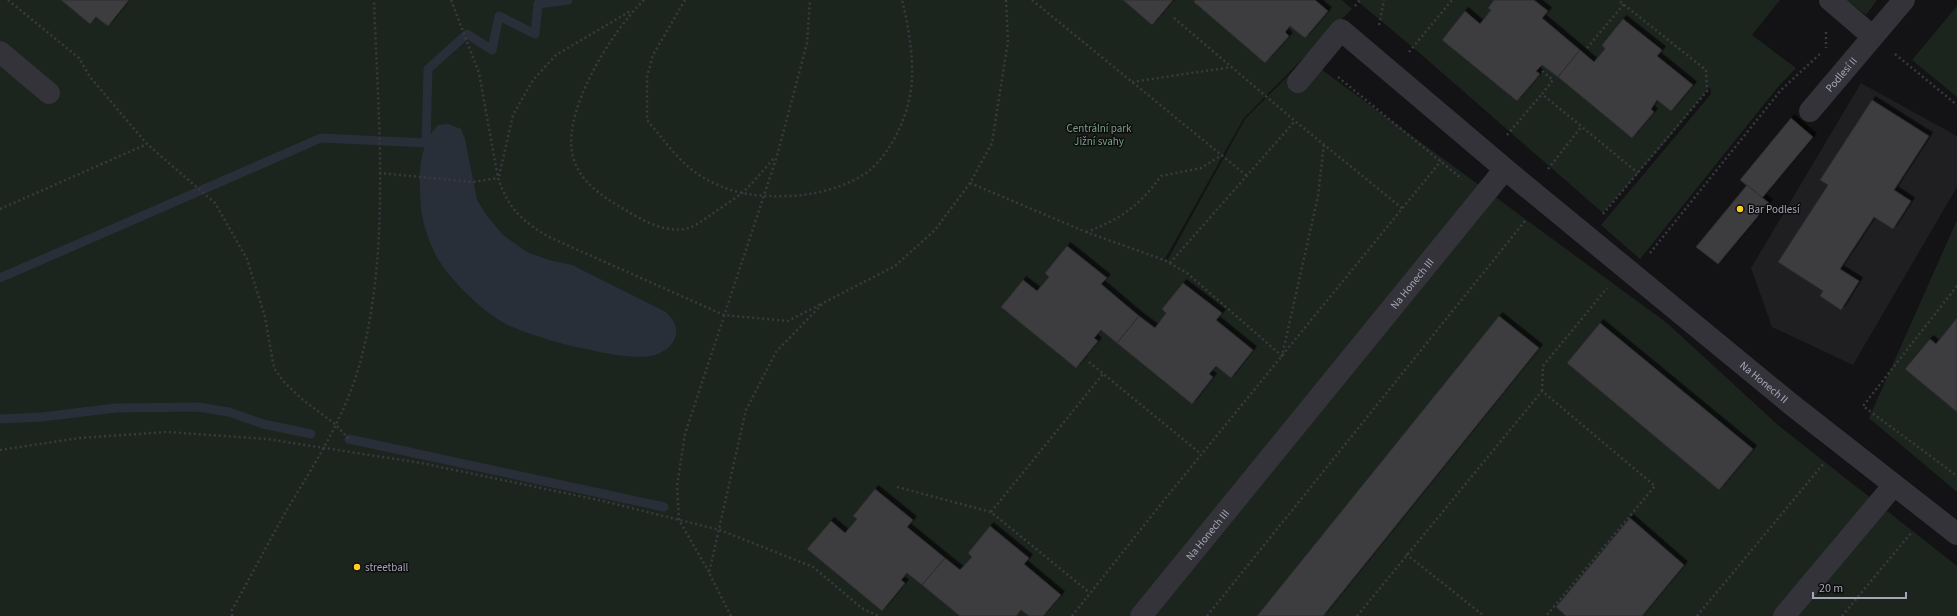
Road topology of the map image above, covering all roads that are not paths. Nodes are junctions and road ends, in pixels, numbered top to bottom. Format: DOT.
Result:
graph roads {
  1 [pos="1830,0"];
  2 [pos="1904,0"];
  3 [pos="1872,36"];
  4 [pos="0,52"];
  5 [pos="1298,82"];
  6 [pos="49,93"];
  7 [pos="1810,111"];
  8 [pos="1505,169"];
  9 [pos="1893,486"];
  10 [pos="1957,534"];
  11 [pos="1141,616"];
  12 [pos="1784,616"];
  1 -- 3 [label="street"];
  2 -- 3 [label="street, Podlesí II"];
  3 -- 7 [label="street, Podlesí II"];
  4 -- 6 [label="street"];
  5 -- 8 [label="street"];
  8 -- 9 [label="street, Na Honech II"];
  8 -- 11 [label="street, Na Honech III"];
  9 -- 10 [label="street, Na Honech II"];
  9 -- 12 [label="street"];
}
